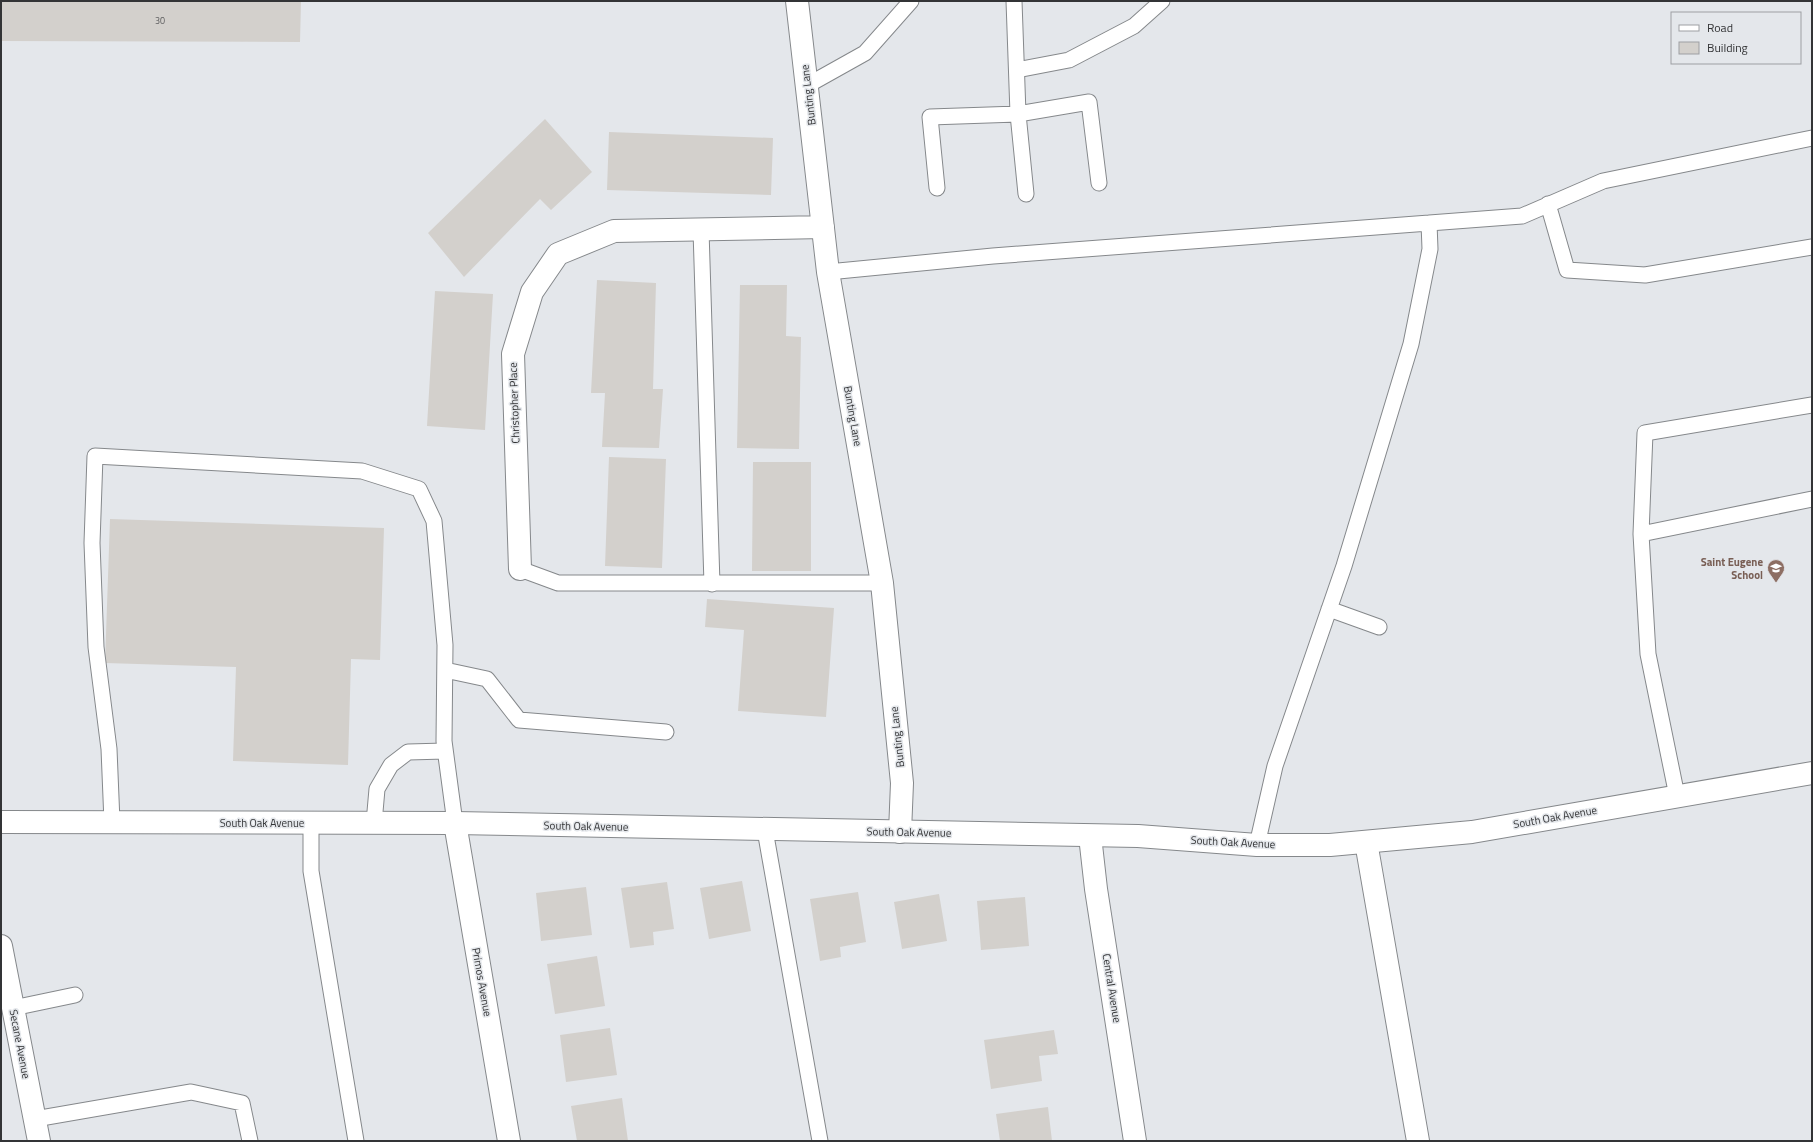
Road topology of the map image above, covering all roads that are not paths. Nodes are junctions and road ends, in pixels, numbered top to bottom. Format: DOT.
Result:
graph roads {
  1 [pos="797,1"];
  2 [pos="911,1"];
  3 [pos="1014,1"];
  4 [pos="1162,1"];
  5 [pos="1016,70"];
  6 [pos="806,86"];
  7 [pos="1018,114"];
  8 [pos="1812,138"];
  9 [pos="1099,183"];
  10 [pos="937,188"];
  11 [pos="1026,194"];
  12 [pos="1548,204"];
  13 [pos="1429,223"];
  14 [pos="823,228"];
  15 [pos="701,230"];
  16 [pos="1812,247"];
  17 [pos="828,272"];
  18 [pos="1812,405"];
  19 [pos="1812,499"];
  20 [pos="1641,534"];
  21 [pos="520,569"];
  22 [pos="882,583"];
  23 [pos="712,584"];
  24 [pos="1329,610"];
  25 [pos="1379,627"];
  26 [pos="445,670"];
  27 [pos="666,732"];
  28 [pos="445,751"];
  29 [pos="1812,773"];
  30 [pos="1677,796"];
  31 [pos="1,822"];
  32 [pos="112,822"];
  33 [pos="311,823"];
  34 [pos="374,823"];
  35 [pos="455,823"];
  36 [pos="765,830"];
  37 [pos="900,832"];
  38 [pos="1090,836"];
  39 [pos="1366,842"];
  40 [pos="1257,845"];
  41 [pos="1,946"];
  42 [pos="75,995"];
  43 [pos="13,1008"];
  44 [pos="35,1119"];
  45 [pos="39,1141"];
  46 [pos="250,1141"];
  47 [pos="356,1141"];
  48 [pos="509,1141"];
  49 [pos="820,1141"];
  50 [pos="1135,1141"];
  51 [pos="1418,1141"];
  1 -- 6 [label="street, Bunting Lane"];
  2 -- 6 [label="lane"];
  3 -- 5 [label="lane"];
  4 -- 5 [label="lane"];
  5 -- 7 [label="lane"];
  6 -- 14 [label="street, Bunting Lane"];
  7 -- 9 [label="lane"];
  7 -- 10 [label="lane"];
  7 -- 11 [label="lane"];
  8 -- 12 [label="lane"];
  12 -- 13 [label="lane"];
  12 -- 16 [label="lane"];
  13 -- 17 [label="lane"];
  13 -- 24 [label="lane"];
  14 -- 15 [label="street, Christopher Place"];
  14 -- 17 [label="street, Bunting Lane"];
  15 -- 21 [label="street, Christopher Place"];
  15 -- 23 [label="lane"];
  17 -- 22 [label="street, Bunting Lane"];
  18 -- 20 [label="lane"];
  19 -- 20 [label="lane"];
  20 -- 30 [label="lane"];
  21 -- 23 [label="lane"];
  22 -- 23 [label="lane"];
  22 -- 37 [label="street, Bunting Lane"];
  24 -- 25 [label="lane"];
  24 -- 40 [label="lane"];
  26 -- 27 [label="lane"];
  26 -- 28 [label="lane"];
  26 -- 32 [label="lane"];
  28 -- 34 [label="lane"];
  28 -- 35 [label="lane"];
  29 -- 30 [label="street, South Oak Avenue"];
  30 -- 39 [label="street, South Oak Avenue"];
  31 -- 32 [label="street, South Oak Avenue"];
  32 -- 33 [label="street, South Oak Avenue"];
  33 -- 34 [label="street, South Oak Avenue"];
  33 -- 47 [label="lane"];
  34 -- 35 [label="street, South Oak Avenue"];
  35 -- 36 [label="street, South Oak Avenue"];
  35 -- 48 [label="street, Primos Avenue"];
  36 -- 37 [label="street, South Oak Avenue"];
  36 -- 49 [label="lane"];
  37 -- 38 [label="street, South Oak Avenue"];
  38 -- 40 [label="street, South Oak Avenue"];
  38 -- 50 [label="street, Central Avenue"];
  39 -- 40 [label="street, South Oak Avenue"];
  39 -- 51 [label="street"];
  41 -- 43 [label="street, Secane Avenue"];
  42 -- 43 [label="lane"];
  43 -- 44 [label="street, Secane Avenue"];
  44 -- 45 [label="street, Secane Avenue"];
  44 -- 46 [label="lane"];
}
